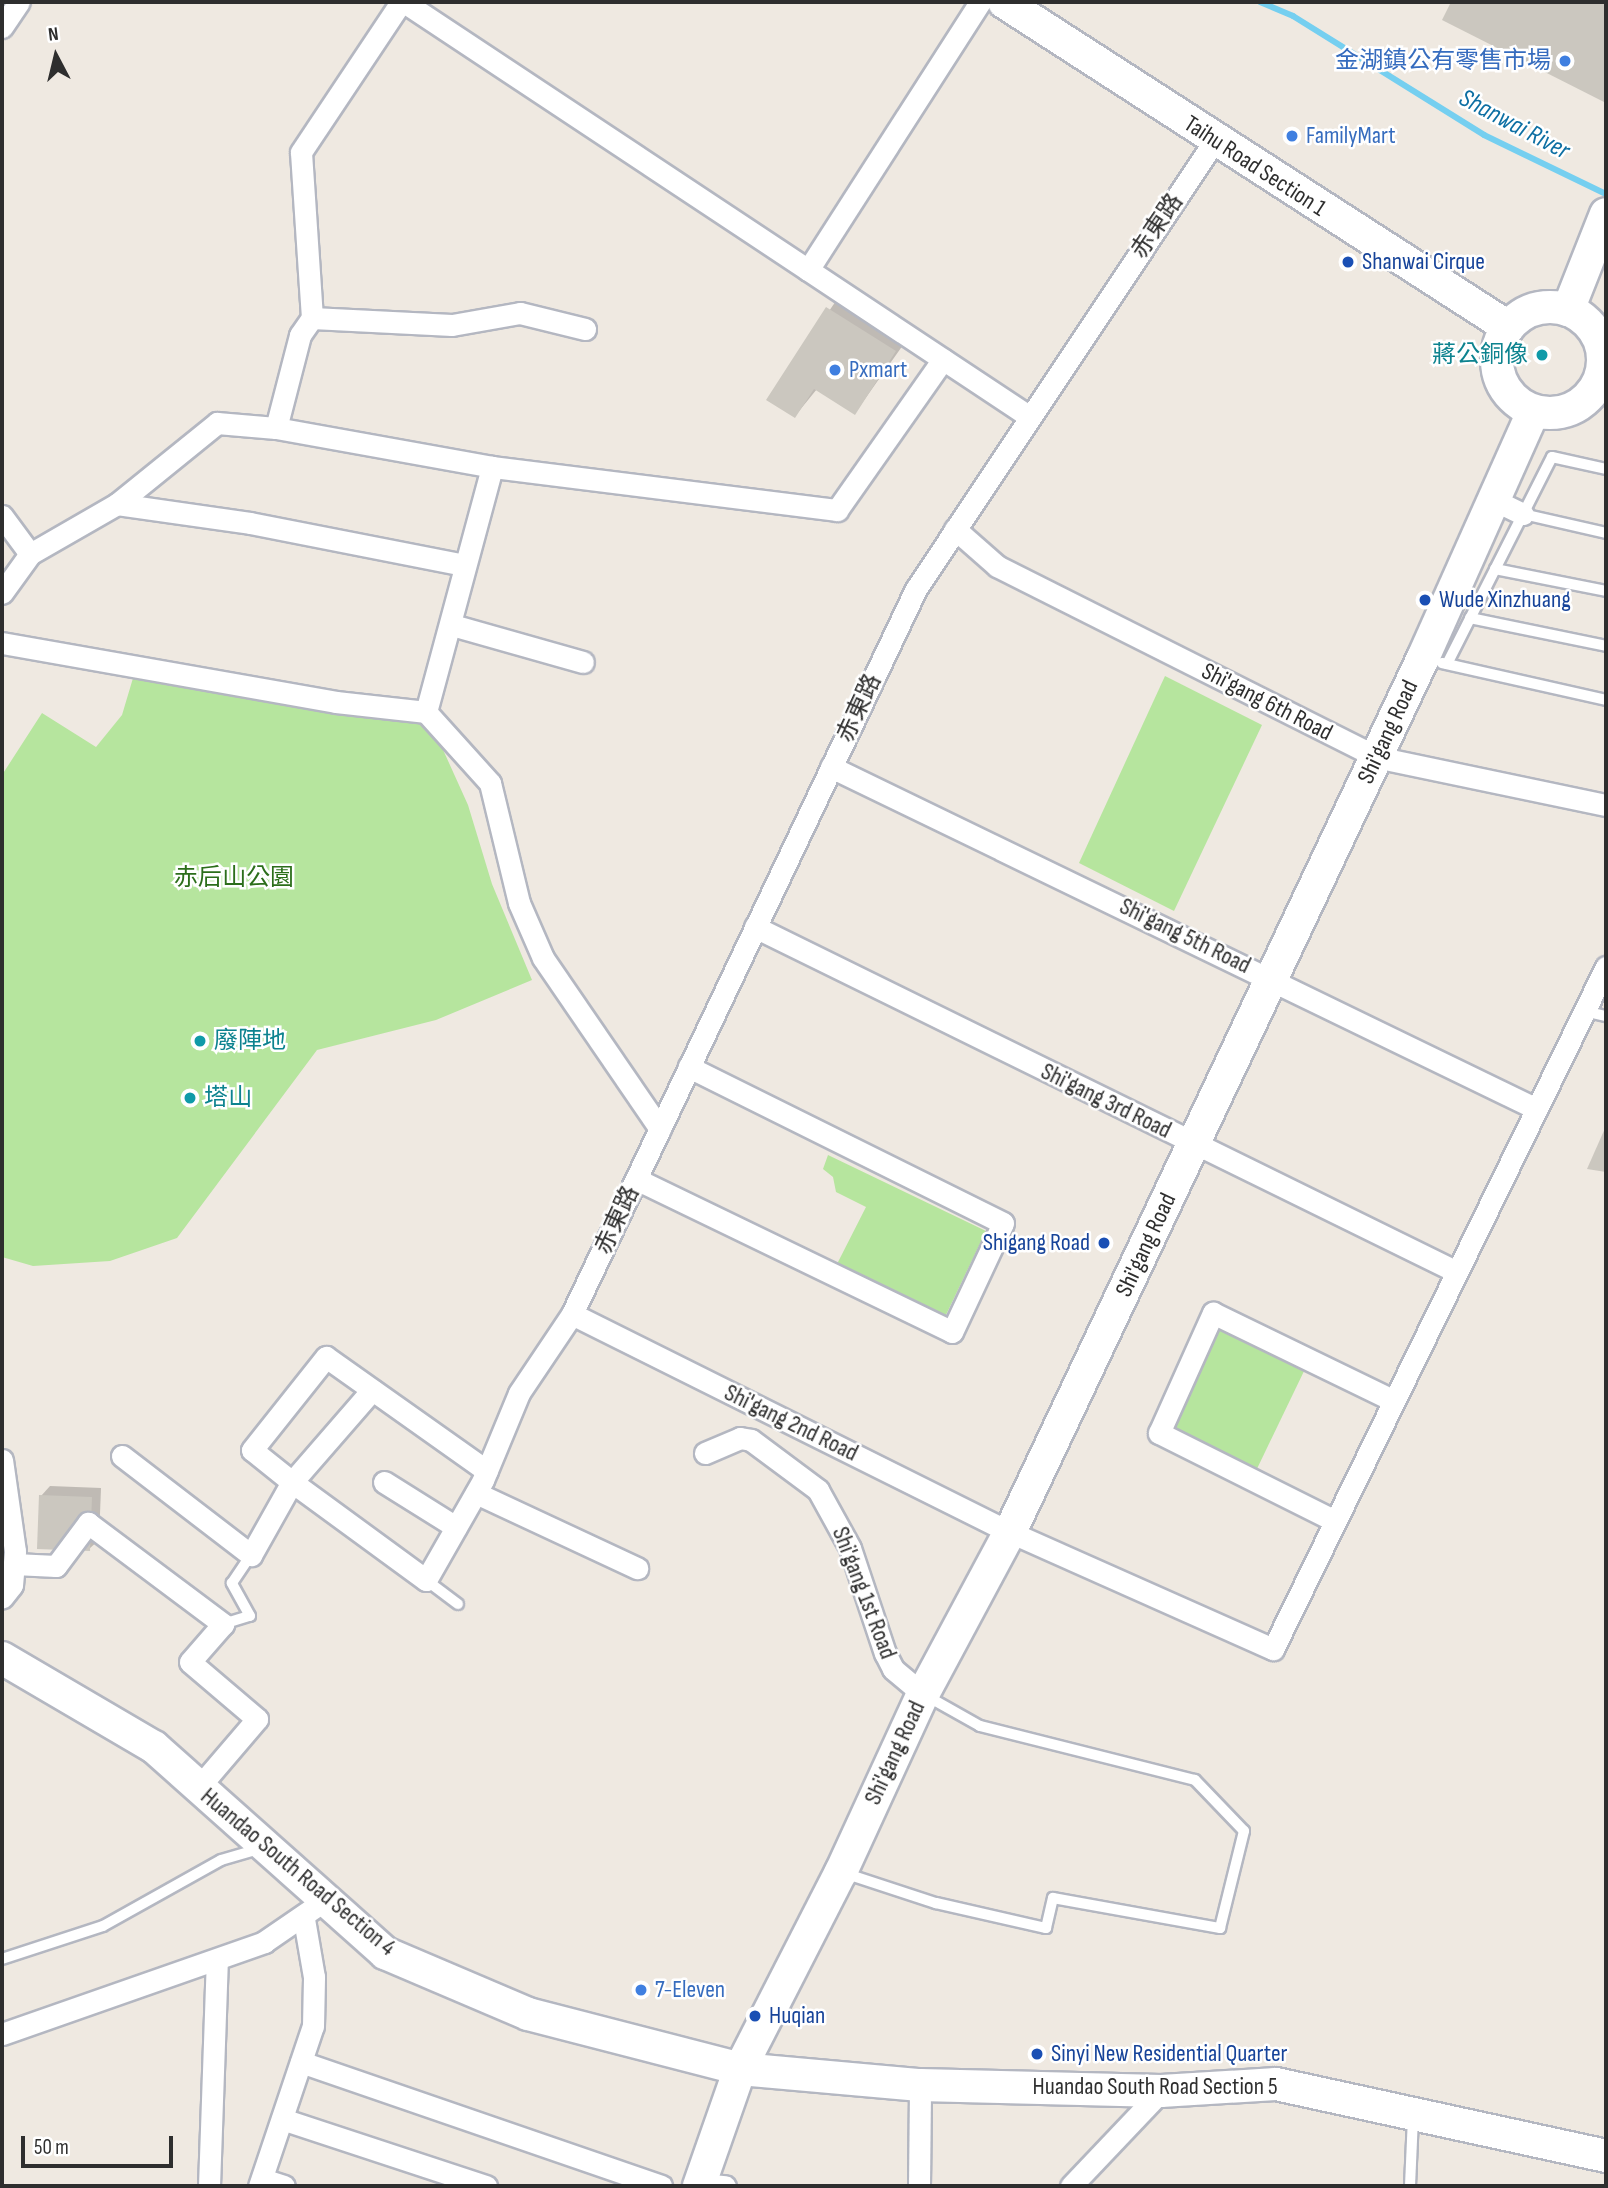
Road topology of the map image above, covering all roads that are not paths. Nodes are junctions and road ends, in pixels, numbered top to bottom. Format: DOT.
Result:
graph roads {
  1 [pos="19,2"];
  2 [pos="402,2"];
  3 [pos="980,2"];
  4 [pos="1004,2"];
  5 [pos="2,27"];
  6 [pos="1215,140"];
  7 [pos="1602,225"];
  8 [pos="808,270"];
  9 [pos="1568,310"];
  10 [pos="312,318"];
  11 [pos="1508,327"];
  12 [pos="585,329"];
  13 [pos="943,359"];
  14 [pos="1604,374"];
  15 [pos="1533,411"];
  16 [pos="1030,417"];
  17 [pos="276,428"];
  18 [pos="492,467"];
  19 [pos="1606,469"];
  20 [pos="1494,500"];
  21 [pos="117,504"];
  22 [pos="1523,514"];
  23 [pos="2,516"];
  24 [pos="955,530"];
  25 [pos="1606,533"];
  26 [pos="30,554"];
  27 [pos="465,565"];
  28 [pos="1495,569"];
  29 [pos="1606,591"];
  30 [pos="2,593"];
  31 [pos="1471,618"];
  32 [pos="452,625"];
  33 [pos="2,643"];
  34 [pos="1606,646"];
  35 [pos="1435,661"];
  36 [pos="583,662"];
  37 [pos="1606,700"];
  38 [pos="426,712"];
  39 [pos="1376,757"];
  40 [pos="831,767"];
  41 [pos="1606,805"];
  42 [pos="755,927"];
  43 [pos="1606,967"];
  44 [pos="1272,978"];
  45 [pos="1584,1012"];
  46 [pos="1606,1016"];
  47 [pos="689,1067"];
  48 [pos="1537,1109"];
  49 [pos="660,1129"];
  50 [pos="1193,1144"];
  51 [pos="636,1179"];
  52 [pos="1457,1272"];
  53 [pos="572,1314"];
  54 [pos="372,1390"];
  55 [pos="1394,1401"];
  56 [pos="705,1453"];
  57 [pos="122,1456"];
  58 [pos="2,1460"];
  59 [pos="487,1471"];
  60 [pos="292,1482"];
  61 [pos="384,1482"];
  62 [pos="476,1493"];
  63 [pos="1335,1521"];
  64 [pos="456,1527"];
  65 [pos="1010,1532"];
  66 [pos="251,1555"];
  67 [pos="14,1564"];
  68 [pos="636,1568"];
  69 [pos="426,1580"];
  70 [pos="2,1598"];
  71 [pos="458,1604"];
  72 [pos="223,1624"];
  73 [pos="2,1658"];
  74 [pos="923,1693"];
  75 [pos="199,1787"];
  76 [pos="266,1846"];
  77 [pos="841,1872"];
  78 [pos="315,1909"];
  79 [pos="2,1959"];
  80 [pos="217,1961"];
  81 [pos="2,2034"];
  82 [pos="301,2062"];
  83 [pos="740,2069"];
  84 [pos="920,2085"];
  85 [pos="1161,2091"];
  86 [pos="1413,2113"];
  87 [pos="282,2119"];
  88 [pos="1606,2156"];
  89 [pos="260,2183"];
  90 [pos="209,2186"];
  91 [pos="284,2186"];
  92 [pos="486,2186"];
  93 [pos="661,2186"];
  94 [pos="708,2186"];
  95 [pos="919,2186"];
  96 [pos="1071,2186"];
  97 [pos="1410,2186"];
  1 -- 5 [label="street"];
  2 -- 8 [label="street"];
  2 -- 10 [label="street"];
  3 -- 8 [label="street"];
  4 -- 6 [label="street, Taihu Road Section 1"];
  6 -- 11 [label="street, Taihu Road Section 1"];
  6 -- 16 [label="street, 赤東路"];
  7 -- 9 [label="street"];
  8 -- 13 [label="street"];
  9 -- 11 [label="street"];
  9 -- 14 [label="street"];
  10 -- 12 [label="street"];
  10 -- 17 [label="street"];
  11 -- 15 [label="street"];
  13 -- 16 [label="street"];
  13 -- 18 [label="street"];
  14 -- 15 [label="street"];
  15 -- 20 [label="street, Shi'gang Road"];
  16 -- 24 [label="street, 赤東路"];
  17 -- 18 [label="street"];
  17 -- 21 [label="street"];
  18 -- 27 [label="street"];
  19 -- 22 [label="lane"];
  20 -- 22 [label="street"];
  20 -- 35 [label="street, Shi'gang Road"];
  21 -- 26 [label="street"];
  21 -- 27 [label="street"];
  22 -- 25 [label="lane"];
  22 -- 28 [label="lane"];
  23 -- 26 [label="street"];
  24 -- 39 [label="street, Shi'gang 6th Road"];
  24 -- 40 [label="street, 赤東路"];
  26 -- 30 [label="street"];
  27 -- 32 [label="street"];
  28 -- 29 [label="lane"];
  28 -- 31 [label="lane"];
  31 -- 34 [label="lane"];
  31 -- 35 [label="lane"];
  32 -- 36 [label="street"];
  32 -- 38 [label="street"];
  33 -- 38 [label="street"];
  35 -- 37 [label="lane"];
  35 -- 39 [label="street, Shi'gang Road"];
  38 -- 49 [label="street"];
  39 -- 41 [label="street, Shi'gang 6th Road"];
  39 -- 44 [label="street, Shi'gang Road"];
  40 -- 42 [label="street, 赤東路"];
  40 -- 44 [label="street, Shi'gang 5th Road"];
  42 -- 47 [label="street, 赤東路"];
  42 -- 50 [label="street, Shi'gang 3rd Road"];
  43 -- 45 [label="street"];
  44 -- 48 [label="street, Shi'gang 5th Road"];
  44 -- 50 [label="street, Shi'gang Road"];
  45 -- 46 [label="lane"];
  45 -- 48 [label="street"];
  47 -- 49 [label="street, 赤東路"];
  47 -- 51 [label="street"];
  48 -- 52 [label="street"];
  49 -- 51 [label="street, 赤東路"];
  50 -- 52 [label="street, Shi'gang 3rd Road"];
  50 -- 65 [label="street, Shi'gang Road"];
  51 -- 53 [label="street, 赤東路"];
  52 -- 55 [label="street"];
  53 -- 59 [label="street, 赤東路"];
  53 -- 65 [label="street, Shi'gang 2nd Road"];
  54 -- 59 [label="street"];
  54 -- 60 [label="street"];
  54 -- 60 [label="street"];
  55 -- 63 [label="street"];
  55 -- 63 [label="street"];
  56 -- 74 [label="street, Shi'gang 1st Road"];
  57 -- 66 [label="street"];
  58 -- 67 [label="street"];
  59 -- 62 [label="street, 赤東路"];
  60 -- 66 [label="street"];
  60 -- 69 [label="street"];
  61 -- 64 [label="street"];
  62 -- 64 [label="street, 赤東路"];
  62 -- 68 [label="street"];
  63 -- 65 [label="street, Shi'gang 2nd Road"];
  64 -- 69 [label="street, 赤東路"];
  65 -- 74 [label="street, Shi'gang Road"];
  66 -- 72 [label="lane"];
  67 -- 70 [label="street"];
  67 -- 72 [label="street"];
  69 -- 71 [label="lane"];
  72 -- 75 [label="street"];
  73 -- 75 [label="street, Huandao South Road Section 4"];
  74 -- 77 [label="street, Shi'gang Road"];
  74 -- 77 [label="lane"];
  75 -- 76 [label="street, Huandao South Road Section 4"];
  76 -- 78 [label="street, Huandao South Road Section 4"];
  76 -- 79 [label="lane"];
  77 -- 83 [label="street, Shi'gang Road"];
  78 -- 80 [label="street"];
  78 -- 82 [label="street"];
  78 -- 83 [label="street, Huandao South Road Section 4"];
  80 -- 81 [label="street"];
  80 -- 90 [label="street"];
  82 -- 87 [label="street"];
  82 -- 93 [label="street"];
  83 -- 84 [label="street, Huandao South Road Section 5"];
  83 -- 94 [label="street"];
  84 -- 85 [label="street, Huandao South Road Section 5"];
  84 -- 95 [label="street"];
  85 -- 86 [label="street, Huandao South Road Section 5"];
  85 -- 96 [label="street"];
  86 -- 88 [label="street, Huandao South Road Section 5"];
  86 -- 97 [label="lane"];
  87 -- 89 [label="street"];
  87 -- 92 [label="street"];
  89 -- 91 [label="street"];
}
